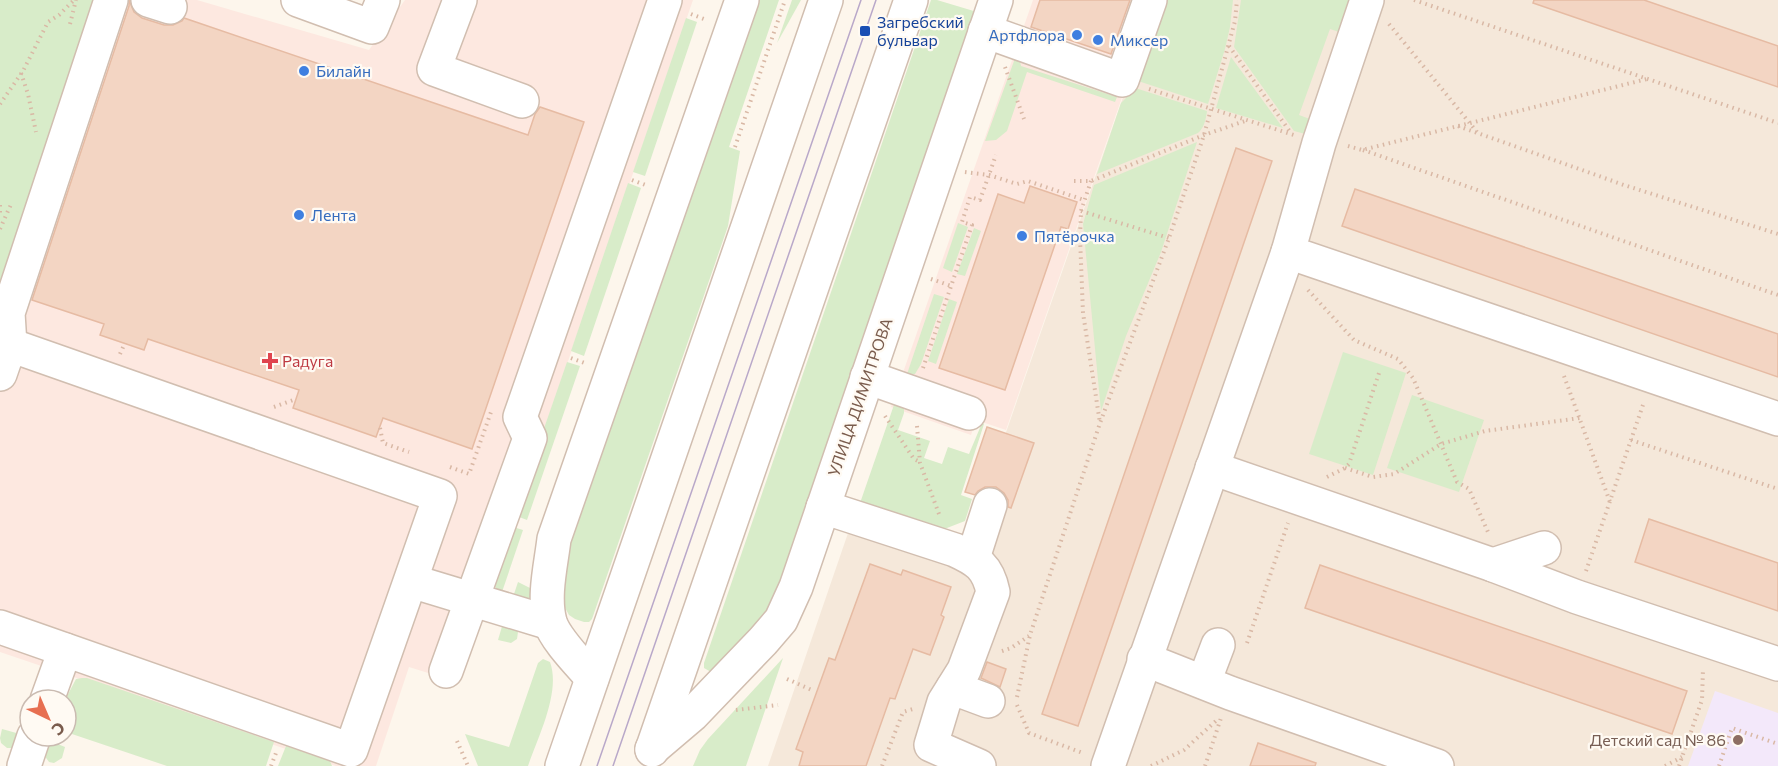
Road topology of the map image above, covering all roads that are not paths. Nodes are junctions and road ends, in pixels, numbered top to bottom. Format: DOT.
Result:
graph roads {
  1 [pos="111,0"];
  2 [pos="298,0"];
  3 [pos="383,0"];
  4 [pos="460,0"];
  5 [pos="665,0"];
  6 [pos="742,0"];
  7 [pos="826,0"];
  8 [pos="911,0"];
  9 [pos="996,0"];
  10 [pos="1150,0"];
  11 [pos="1375,9"];
  12 [pos="993,45"];
  13 [pos="522,101"];
  14 [pos="1286,258"];
  15 [pos="5,359"];
  16 [pos="867,377"];
  17 [pos="969,413"];
  18 [pos="1778,419"];
  19 [pos="1212,468"];
  20 [pos="990,505"];
  21 [pos="823,507"];
  22 [pos="1544,548"];
  23 [pos="964,554"];
  24 [pos="1498,564"];
  25 [pos="411,581"];
  26 [pos="472,600"];
  27 [pos="550,623"];
  28 [pos="0,627"];
  29 [pos="1231,647"];
  30 [pos="65,650"];
  31 [pos="1144,659"];
  32 [pos="1778,664"];
  33 [pos="446,671"];
  34 [pos="592,678"];
  35 [pos="1204,682"];
  36 [pos="51,688"];
  37 [pos="953,688"];
  38 [pos="988,701"];
  39 [pos="30,748"];
  40 [pos="649,758"];
  41 [pos="1099,761"];
  42 [pos="24,766"];
  43 [pos="562,766"];
  44 [pos="979,766"];
  45 [pos="1437,766"];
  1 -- 15 [label="street"];
  2 -- 3 [label="street"];
  4 -- 13 [label="street"];
  5 -- 26 [label="street"];
  6 -- 27 [label="street"];
  7 -- 34 [label="street"];
  8 -- 40 [label="street, УЛИЦА ДИМИТРОВА"];
  9 -- 12 [label="street, УЛИЦА ДИМИТРОВА"];
  10 -- 12 [label="street"];
  11 -- 14 [label="street"];
  12 -- 16 [label="street, УЛИЦА ДИМИТРОВА"];
  14 -- 18 [label="street"];
  14 -- 19 [label="street"];
  15 -- 25 [label="street"];
  16 -- 17 [label="street"];
  16 -- 21 [label="street, УЛИЦА ДИМИТРОВА"];
  19 -- 24 [label="street"];
  19 -- 31 [label="street"];
  20 -- 23 [label="street"];
  21 -- 23 [label="street"];
  21 -- 40 [label="street, УЛИЦА ДИМИТРОВА"];
  22 -- 24 [label="street"];
  23 -- 37 [label="street"];
  24 -- 32 [label="street"];
  25 -- 26 [label="street"];
  25 -- 30 [label="street"];
  26 -- 27 [label="street"];
  26 -- 33 [label="street"];
  27 -- 34 [label="street"];
  28 -- 30 [label="street"];
  29 -- 35 [label="street"];
  30 -- 36 [label="street"];
  31 -- 35 [label="street"];
  31 -- 41 [label="street"];
  34 -- 43 [label="street"];
  35 -- 45 [label="street"];
  37 -- 38 [label="street"];
  37 -- 44 [label="street"];
  39 -- 42 [label="street"];
}
